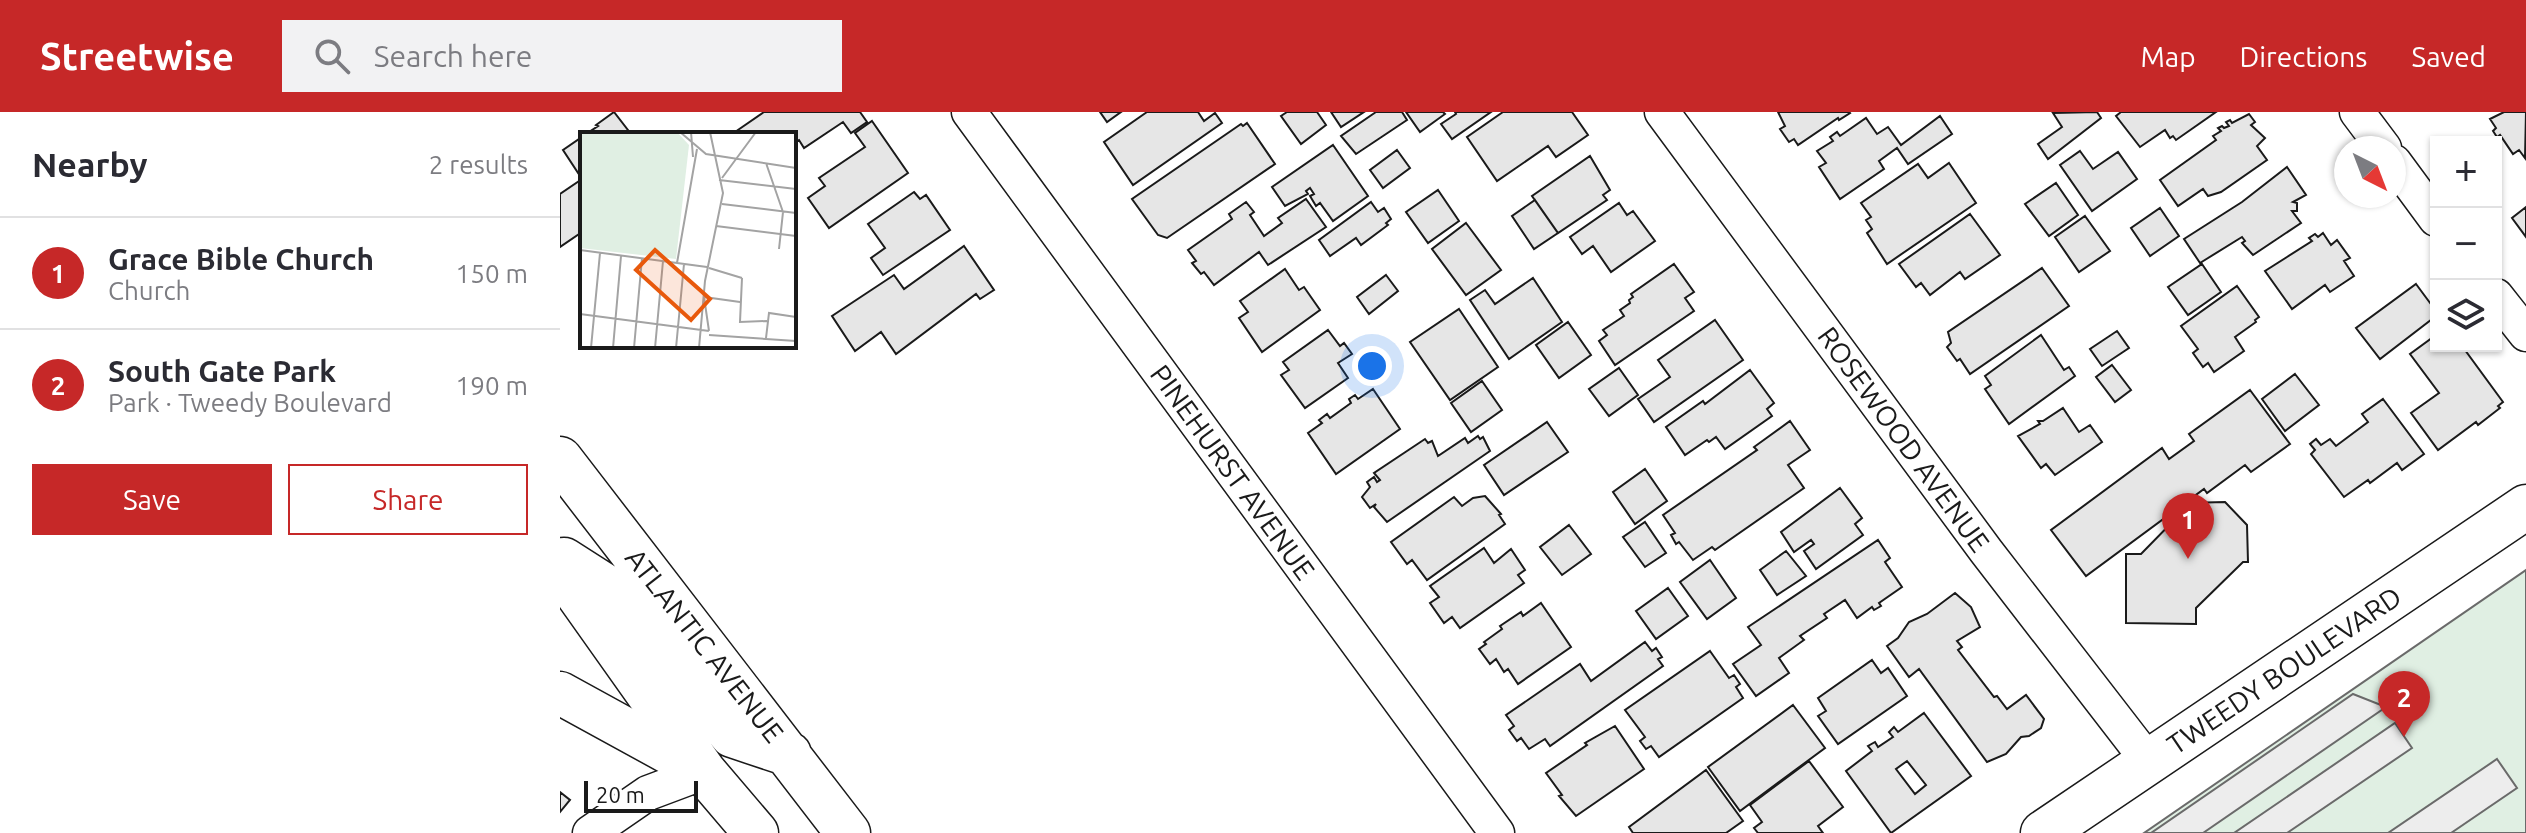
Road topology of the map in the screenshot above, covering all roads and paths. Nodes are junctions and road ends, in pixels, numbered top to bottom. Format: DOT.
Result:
graph roads {
  1 [pos="969,112"];
  2 [pos="1662,112"];
  3 [pos="2357,112"];
  4 [pos="2375,136"];
  5 [pos="2406,178"];
  6 [pos="2430,211"];
  7 [pos="2502,304"];
  8 [pos="2526,334"];
  9 [pos="566,472"];
  10 [pos="2526,507"];
  11 [pos="560,558"];
  12 [pos="560,569"];
  13 [pos="560,693"];
  14 [pos="789,754"];
  15 [pos="2149,762"];
  16 [pos="704,772"];
  17 [pos="590,833"];
  18 [pos="756,833"];
  19 [pos="848,833"];
  20 [pos="1497,833"];
  21 [pos="2043,833"];
  1 -- 20 [label="street, PINEHURST AVENUE"];
  2 -- 15 [label="street, ROSEWOOD AVENUE"];
  3 -- 4 [label="street"];
  5 -- 6 [label="street"];
  7 -- 8 [label="street"];
  9 -- 14 [label="main road, ATLANTIC AVENUE"];
  10 -- 15 [label="main road, TWEEDY BOULEVARD"];
  11 -- 14 [label="main road"];
  12 -- 16 [label="main road"];
  13 -- 16 [label="street"];
  14 -- 19 [label="main road, ATLANTIC AVENUE"];
  15 -- 21 [label="main road, TWEEDY BOULEVARD"];
  16 -- 17 [label="street"];
  16 -- 18 [label="main road"];
}
